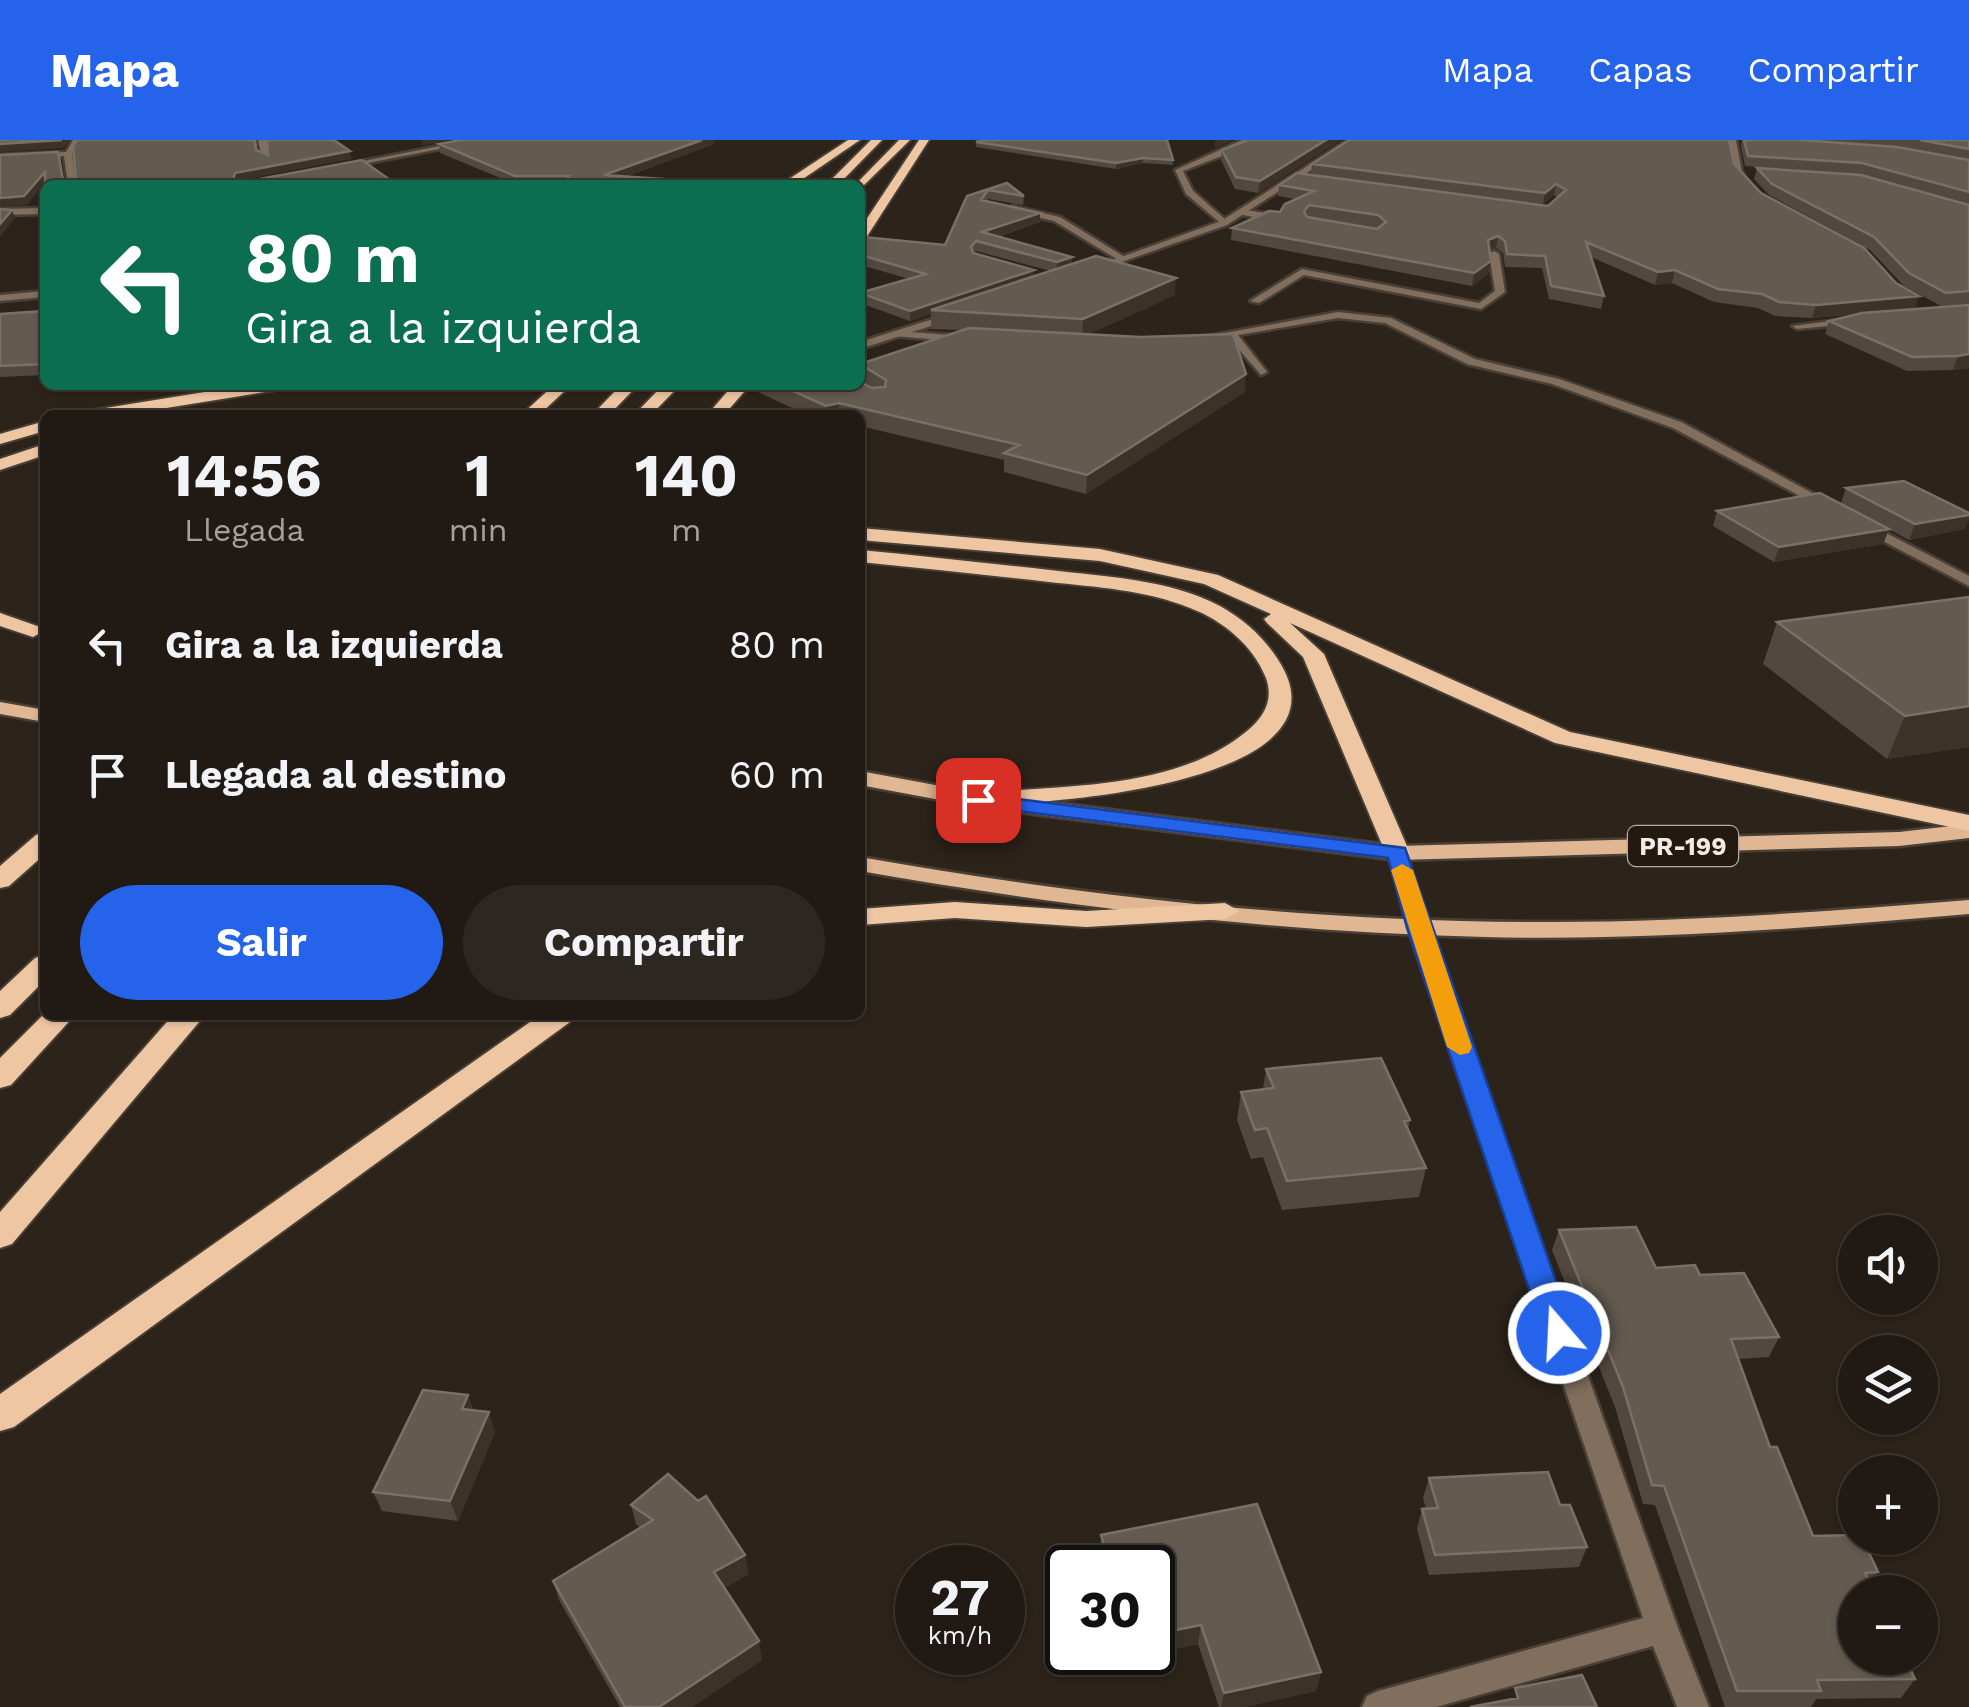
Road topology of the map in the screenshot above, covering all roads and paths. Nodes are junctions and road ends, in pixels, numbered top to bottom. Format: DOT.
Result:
graph roads {
  1 [pos="77,140"];
  2 [pos="262,140"];
  3 [pos="482,140"];
  4 [pos="855,140"];
  5 [pos="878,140"];
  6 [pos="905,140"];
  7 [pos="924,140"];
  8 [pos="1246,140"];
  9 [pos="1353,140"];
  10 [pos="1732,140"];
  11 [pos="464,141"];
  12 [pos="68,154"];
  13 [pos="0,156"];
  14 [pos="266,157"];
  15 [pos="325,170"];
  16 [pos="1738,172"];
  17 [pos="1754,172"];
  18 [pos="1293,178"];
  19 [pos="71,180"];
  20 [pos="794,180"];
  21 [pos="837,180"];
  22 [pos="865,181"];
  23 [pos="1312,181"];
  24 [pos="1756,192"];
  25 [pos="1004,208"];
  26 [pos="0,212"];
  27 [pos="40,212"];
  28 [pos="1240,212"];
  29 [pos="1277,218"];
  30 [pos="1224,222"];
  31 [pos="865,230"];
  32 [pos="1494,254"];
  33 [pos="1123,259"];
  34 [pos="1076,274"];
  35 [pos="40,294"];
  36 [pos="0,298"];
  37 [pos="1255,301"];
  38 [pos="969,310"];
  39 [pos="1868,320"];
  40 [pos="1798,326"];
  41 [pos="865,334"];
  42 [pos="897,334"];
  43 [pos="1231,334"];
  44 [pos="981,340"];
  45 [pos="1182,341"];
  46 [pos="865,344"];
  47 [pos="1260,372"];
  48 [pos="247,390"];
  49 [pos="557,390"];
  50 [pos="625,390"];
  51 [pos="667,390"];
  52 [pos="738,390"];
  53 [pos="124,410"];
  54 [pos="535,410"];
  55 [pos="605,410"];
  56 [pos="647,410"];
  57 [pos="720,410"];
  58 [pos="40,427"];
  59 [pos="0,439"];
  60 [pos="40,451"];
  61 [pos="0,465"];
  62 [pos="865,534"];
  63 [pos="865,557"];
  64 [pos="1212,579"];
  65 [pos="1969,582"];
  66 [pos="0,622"];
  67 [pos="39,632"];
  68 [pos="0,708"];
  69 [pos="40,715"];
  70 [pos="865,779"];
  71 [pos="978,800"];
  72 [pos="1969,823"];
  73 [pos="1969,830"];
  74 [pos="40,844"];
  75 [pos="1397,853"];
  76 [pos="865,865"];
  77 [pos="0,880"];
  78 [pos="1969,907"];
  79 [pos="1225,911"];
  80 [pos="865,917"];
  81 [pos="1418,928"];
  82 [pos="40,969"];
  83 [pos="0,1008"];
  84 [pos="55,1020"];
  85 [pos="186,1020"];
  86 [pos="553,1020"];
  87 [pos="0,1077"];
  88 [pos="0,1235"];
  89 [pos="0,1415"];
  90 [pos="1662,1628"];
  91 [pos="1378,1707"];
  92 [pos="1693,1707"];
  1 -- 12 [label="street"];
  2 -- 14 [label="street"];
  3 -- 11 [label="street"];
  4 -- 20 [label="highway"];
  5 -- 21 [label="highway"];
  6 -- 22 [label="highway"];
  7 -- 31 [label="highway"];
  8 -- 30 [label="street"];
  9 -- 18 [label="street"];
  10 -- 16 [label="street"];
  11 -- 15 [label="street"];
  12 -- 13 [label="street"];
  12 -- 19 [label="street"];
  16 -- 17 [label="street"];
  16 -- 24 [label="street"];
  18 -- 23 [label="street"];
  18 -- 28 [label="street"];
  25 -- 33 [label="street"];
  26 -- 27 [label="street"];
  28 -- 29 [label="street"];
  28 -- 30 [label="street"];
  30 -- 33 [label="street"];
  32 -- 37 [label="street"];
  33 -- 34 [label="street"];
  35 -- 36 [label="street"];
  38 -- 42 [label="street"];
  39 -- 40 [label="street"];
  41 -- 42 [label="street"];
  42 -- 44 [label="street"];
  42 -- 46 [label="street"];
  43 -- 45 [label="street"];
  43 -- 47 [label="street"];
  43 -- 65 [label="street"];
  48 -- 53 [label="highway"];
  49 -- 54 [label="highway"];
  50 -- 55 [label="highway"];
  51 -- 56 [label="highway"];
  52 -- 57 [label="highway"];
  58 -- 59 [label="highway"];
  60 -- 61 [label="highway"];
  62 -- 64 [label="highway"];
  63 -- 71 [label="highway"];
  64 -- 72 [label="highway"];
  64 -- 75 [label="highway"];
  66 -- 67 [label="highway"];
  68 -- 69 [label="main road"];
  70 -- 71 [label="main road, PR-199"];
  71 -- 75 [label="main road, PR-199"];
  73 -- 75 [label="main road, PR-199"];
  74 -- 77 [label="highway"];
  75 -- 81 [label="street"];
  76 -- 79 [label="main road"];
  78 -- 81 [label="main road"];
  79 -- 80 [label="highway"];
  79 -- 81 [label="main road"];
  81 -- 90 [label="street"];
  82 -- 83 [label="highway"];
  84 -- 87 [label="highway"];
  85 -- 88 [label="highway"];
  86 -- 89 [label="highway"];
  90 -- 91 [label="street"];
  90 -- 92 [label="street"];
}
